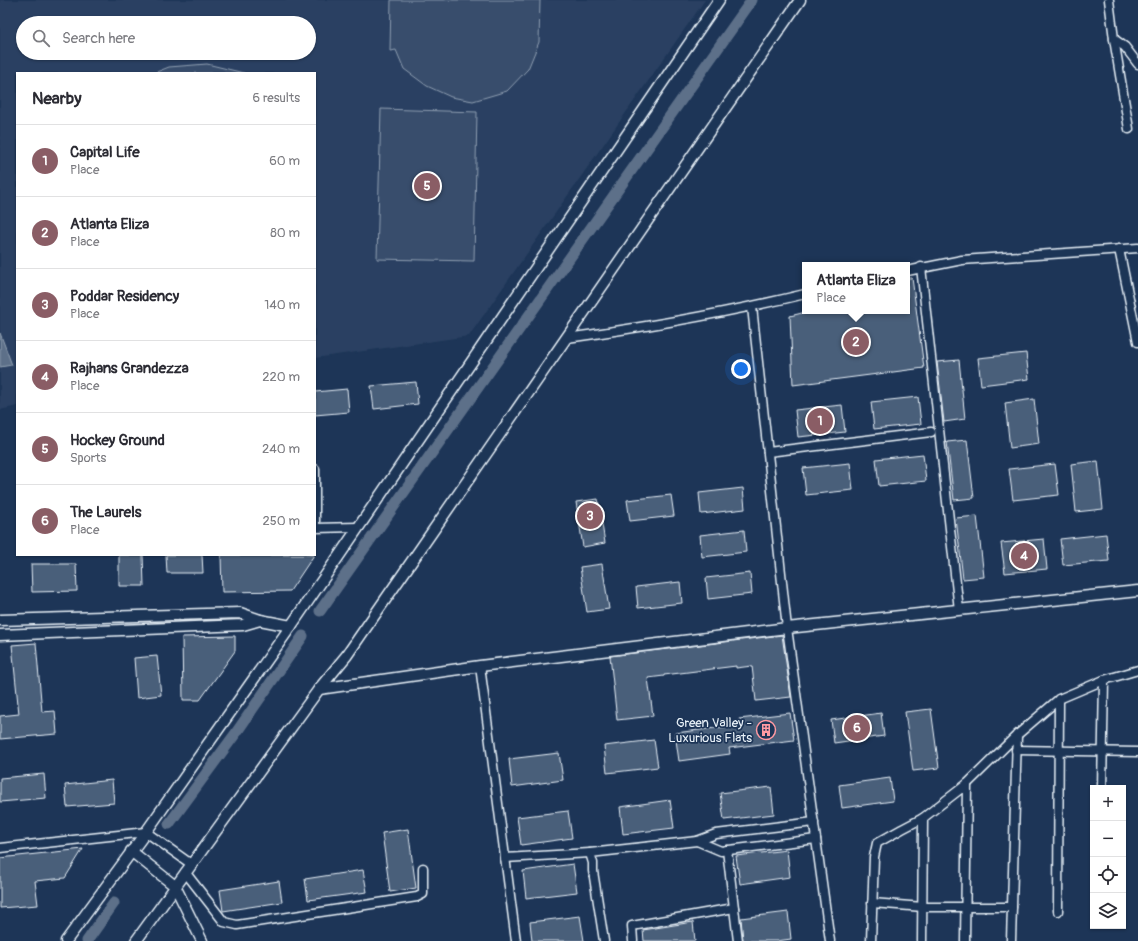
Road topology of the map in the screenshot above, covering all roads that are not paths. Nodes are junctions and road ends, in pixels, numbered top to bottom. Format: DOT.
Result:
graph roads {
  1 [pos="719,0"];
  2 [pos="800,0"];
  3 [pos="1109,0"];
  4 [pos="1114,39"];
  5 [pos="1138,64"];
  6 [pos="1129,129"];
  7 [pos="1138,248"];
  8 [pos="1119,249"];
  9 [pos="921,268"];
  10 [pos="910,270"];
  11 [pos="802,295"];
  12 [pos="752,307"];
  13 [pos="567,338"];
  14 [pos="1138,342"];
  15 [pos="931,432"];
  16 [pos="768,452"];
  17 [pos="316,528"];
  18 [pos="358,528"];
  19 [pos="1138,591"];
  20 [pos="960,610"];
  21 [pos="0,620"];
  22 [pos="260,620"];
  23 [pos="291,626"];
  24 [pos="787,628"];
  25 [pos="0,635"];
  26 [pos="480,666"];
  27 [pos="1138,670"];
  28 [pos="1104,680"];
  29 [pos="319,689"];
  30 [pos="1059,699"];
  31 [pos="1017,735"];
  32 [pos="1016,750"];
  33 [pos="1059,751"];
  34 [pos="1102,751"];
  35 [pos="1138,752"];
  36 [pos="968,784"];
  37 [pos="1102,785"];
  38 [pos="923,818"];
  39 [pos="814,822"];
  40 [pos="146,832"];
  41 [pos="816,839"];
  42 [pos="697,841"];
  43 [pos="0,848"];
  44 [pos="131,850"];
  45 [pos="727,850"];
  46 [pos="590,853"];
  47 [pos="505,858"];
  48 [pos="188,868"];
  49 [pos="424,868"];
  50 [pos="175,886"];
  51 [pos="872,904"];
  52 [pos="922,907"];
  53 [pos="964,907"];
  54 [pos="1012,907"];
  55 [pos="734,908"];
  56 [pos="1058,911"];
  57 [pos="66,941"];
  58 [pos="136,941"];
  59 [pos="202,941"];
  60 [pos="516,941"];
  61 [pos="604,941"];
  62 [pos="634,941"];
  63 [pos="738,941"];
  64 [pos="830,941"];
  65 [pos="871,941"];
  66 [pos="922,941"];
  67 [pos="965,941"];
  68 [pos="1011,941"];
  1 -- 18 [label="street"];
  2 -- 13 [label="street"];
  3 -- 4 [label="street"];
  4 -- 5 [label="street"];
  4 -- 6 [label="street"];
  7 -- 8 [label="street"];
  8 -- 9 [label="street"];
  8 -- 14 [label="street"];
  9 -- 10 [label="street"];
  9 -- 20 [label="street"];
  11 -- 12 [label="street"];
  12 -- 13 [label="street"];
  12 -- 16 [label="street"];
  13 -- 29 [label="street"];
  15 -- 16 [label="street"];
  16 -- 24 [label="street"];
  17 -- 18 [label="street"];
  18 -- 23 [label="street"];
  19 -- 20 [label="street"];
  20 -- 24 [label="street"];
  21 -- 22 [label="street"];
  22 -- 23 [label="street"];
  22 -- 25 [label="street"];
  23 -- 40 [label="street"];
  24 -- 26 [label="street"];
  24 -- 39 [label="street"];
  26 -- 29 [label="street"];
  26 -- 47 [label="street"];
  27 -- 28 [label="street"];
  28 -- 30 [label="street"];
  28 -- 34 [label="street"];
  29 -- 48 [label="street"];
  30 -- 31 [label="street"];
  30 -- 33 [label="street"];
  31 -- 32 [label="street"];
  31 -- 36 [label="street"];
  32 -- 33 [label="street"];
  32 -- 54 [label="street"];
  33 -- 34 [label="street"];
  33 -- 56 [label="street"];
  34 -- 35 [label="street"];
  34 -- 37 [label="street"];
  36 -- 38 [label="street"];
  36 -- 53 [label="street"];
  38 -- 51 [label="street"];
  38 -- 52 [label="street"];
  39 -- 41 [label="street"];
  39 -- 42 [label="street"];
  40 -- 43 [label="street"];
  40 -- 44 [label="street"];
  40 -- 48 [label="street"];
  41 -- 45 [label="street"];
  41 -- 64 [label="street"];
  42 -- 45 [label="street"];
  42 -- 46 [label="street"];
  44 -- 50 [label="street"];
  44 -- 57 [label="street"];
  45 -- 55 [label="street"];
  46 -- 47 [label="street"];
  46 -- 61 [label="street"];
  47 -- 60 [label="street"];
  48 -- 49 [label="street"];
  48 -- 50 [label="street"];
  50 -- 58 [label="street"];
  50 -- 59 [label="street"];
  51 -- 52 [label="street"];
  51 -- 65 [label="street"];
  52 -- 53 [label="street"];
  52 -- 66 [label="street"];
  53 -- 54 [label="street"];
  53 -- 67 [label="street"];
  54 -- 68 [label="street"];
  55 -- 62 [label="street"];
  55 -- 63 [label="street"];
}
